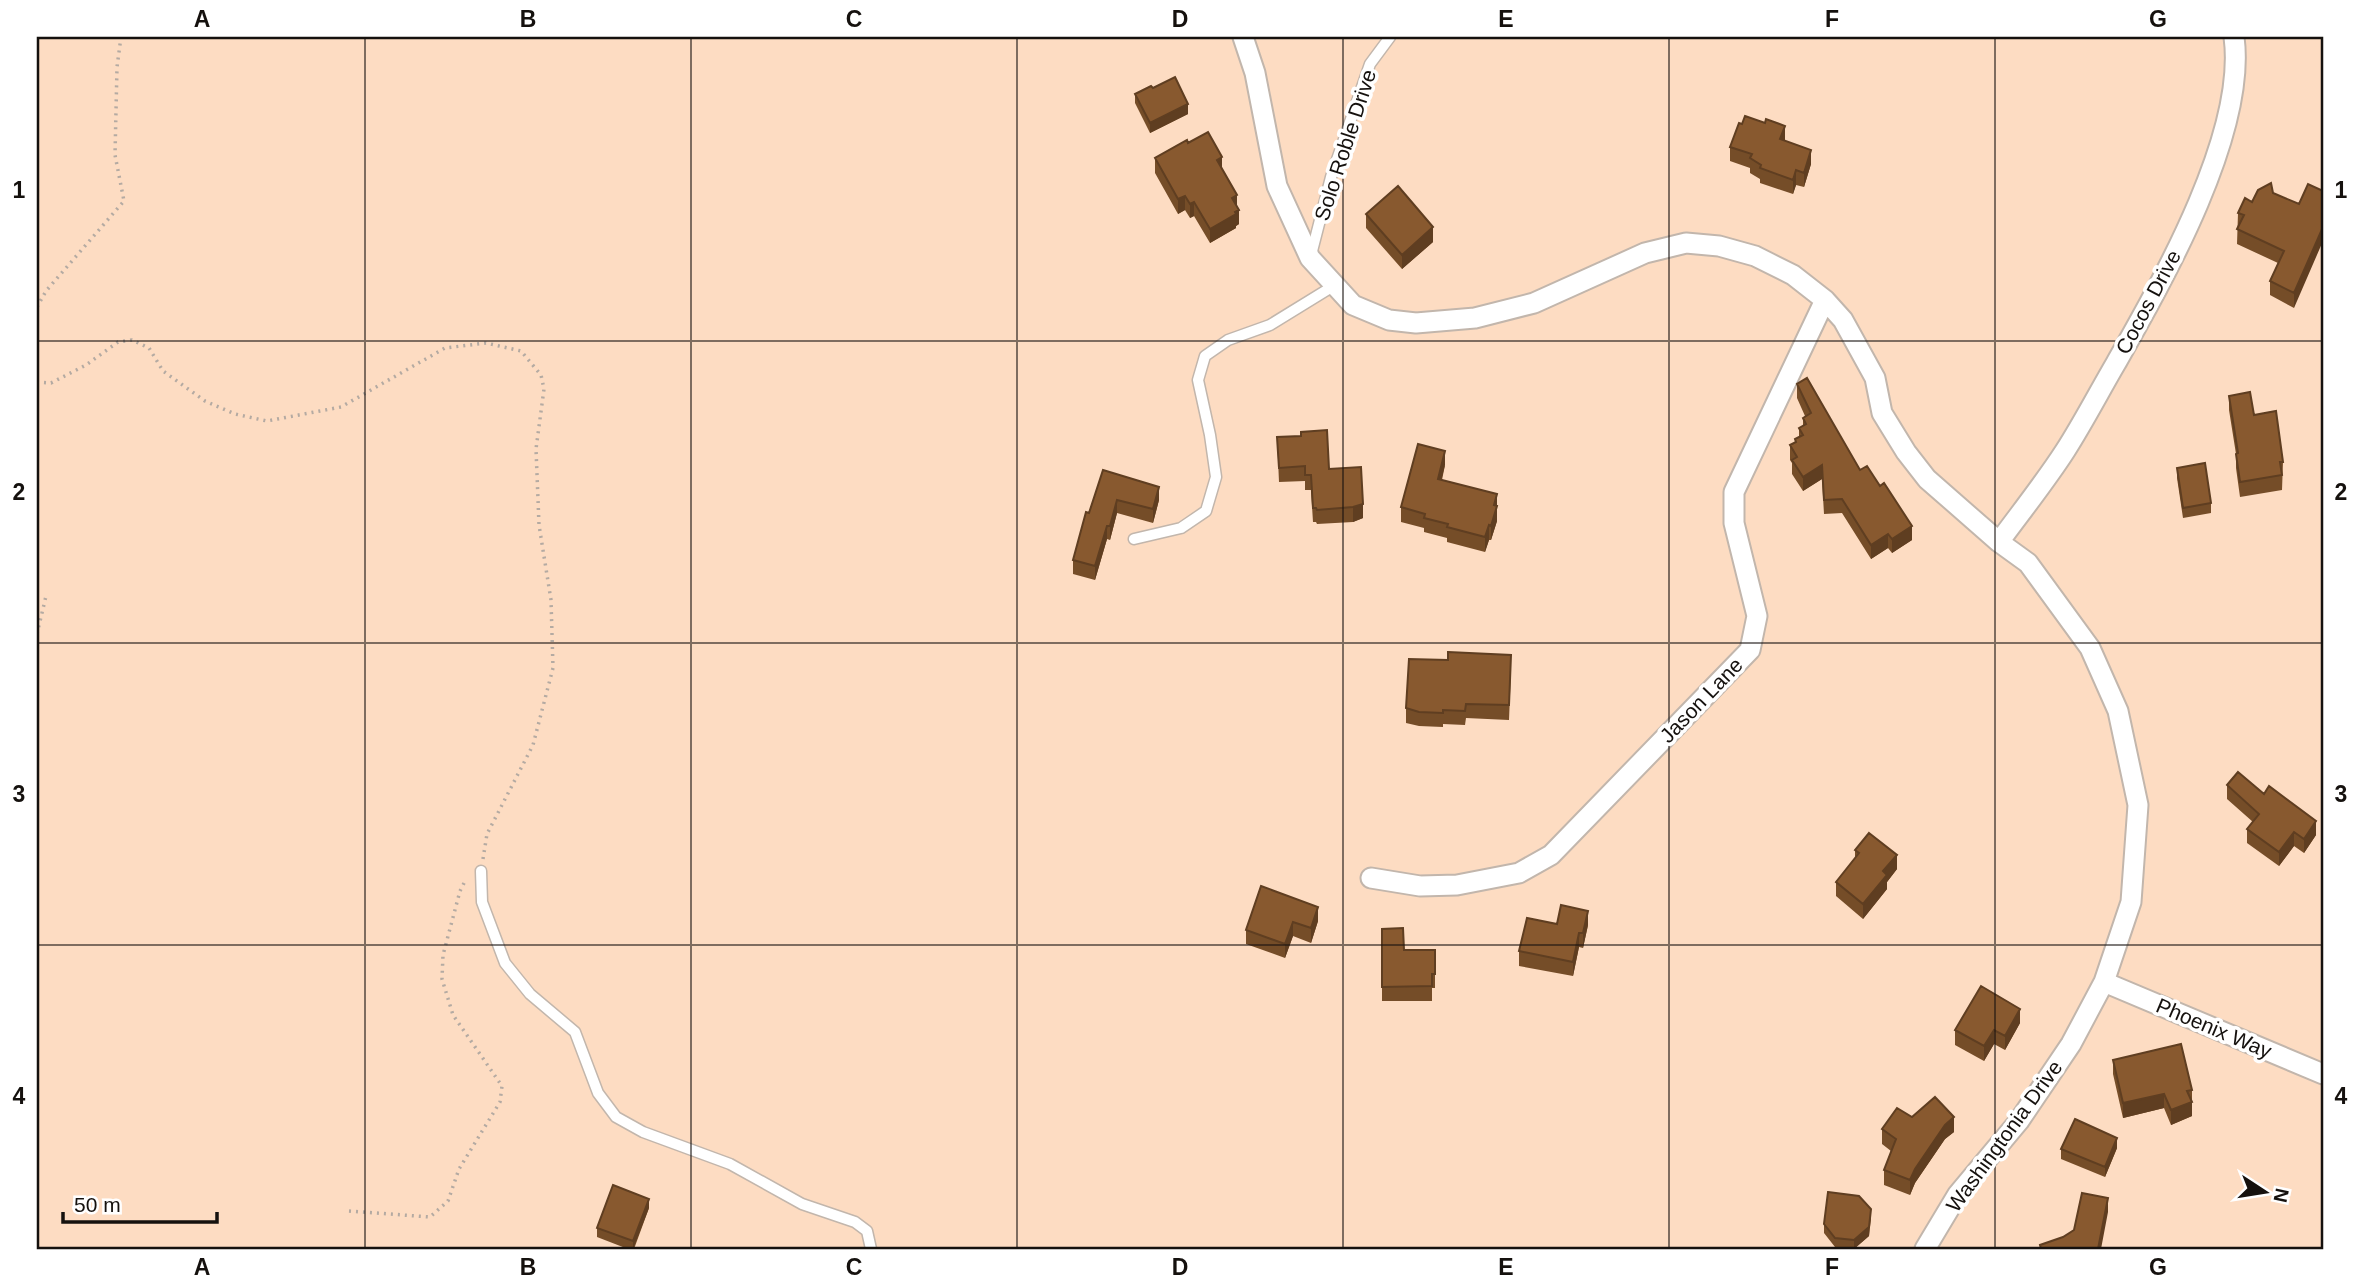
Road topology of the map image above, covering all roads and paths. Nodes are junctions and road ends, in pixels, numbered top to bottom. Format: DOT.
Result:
graph roads {
  1 [pos="121,37"];
  2 [pos="1243,37"];
  3 [pos="1390,37"];
  4 [pos="2234,37"];
  5 [pos="1310,258"];
  6 [pos="1335,285"];
  7 [pos="1825,300"];
  8 [pos="37,307"];
  9 [pos="37,382"];
  10 [pos="1134,540"];
  11 [pos="1999,542"];
  12 [pos="47,596"];
  13 [pos="37,634"];
  14 [pos="481,871"];
  15 [pos="1371,878"];
  16 [pos="2104,982"];
  17 [pos="2323,1073"];
  18 [pos="349,1211"];
  19 [pos="871,1249"];
  20 [pos="1925,1249"];
  1 -- 8 [label="path"];
  2 -- 5 [label="street, Washingtonia Drive"];
  3 -- 5 [label="lane, Solo Roble Drive"];
  4 -- 11 [label="street, Cocos Drive"];
  5 -- 6 [label="street, Washingtonia Drive"];
  6 -- 7 [label="street, Washingtonia Drive"];
  6 -- 10 [label="lane"];
  7 -- 11 [label="street, Washingtonia Drive"];
  7 -- 15 [label="street, Jason Lane"];
  9 -- 14 [label="path"];
  11 -- 16 [label="street, Washingtonia Drive"];
  12 -- 13 [label="path"];
  14 -- 18 [label="path"];
  14 -- 19 [label="lane"];
  16 -- 17 [label="street, Phoenix Way"];
  16 -- 20 [label="street, Washingtonia Drive"];
}
